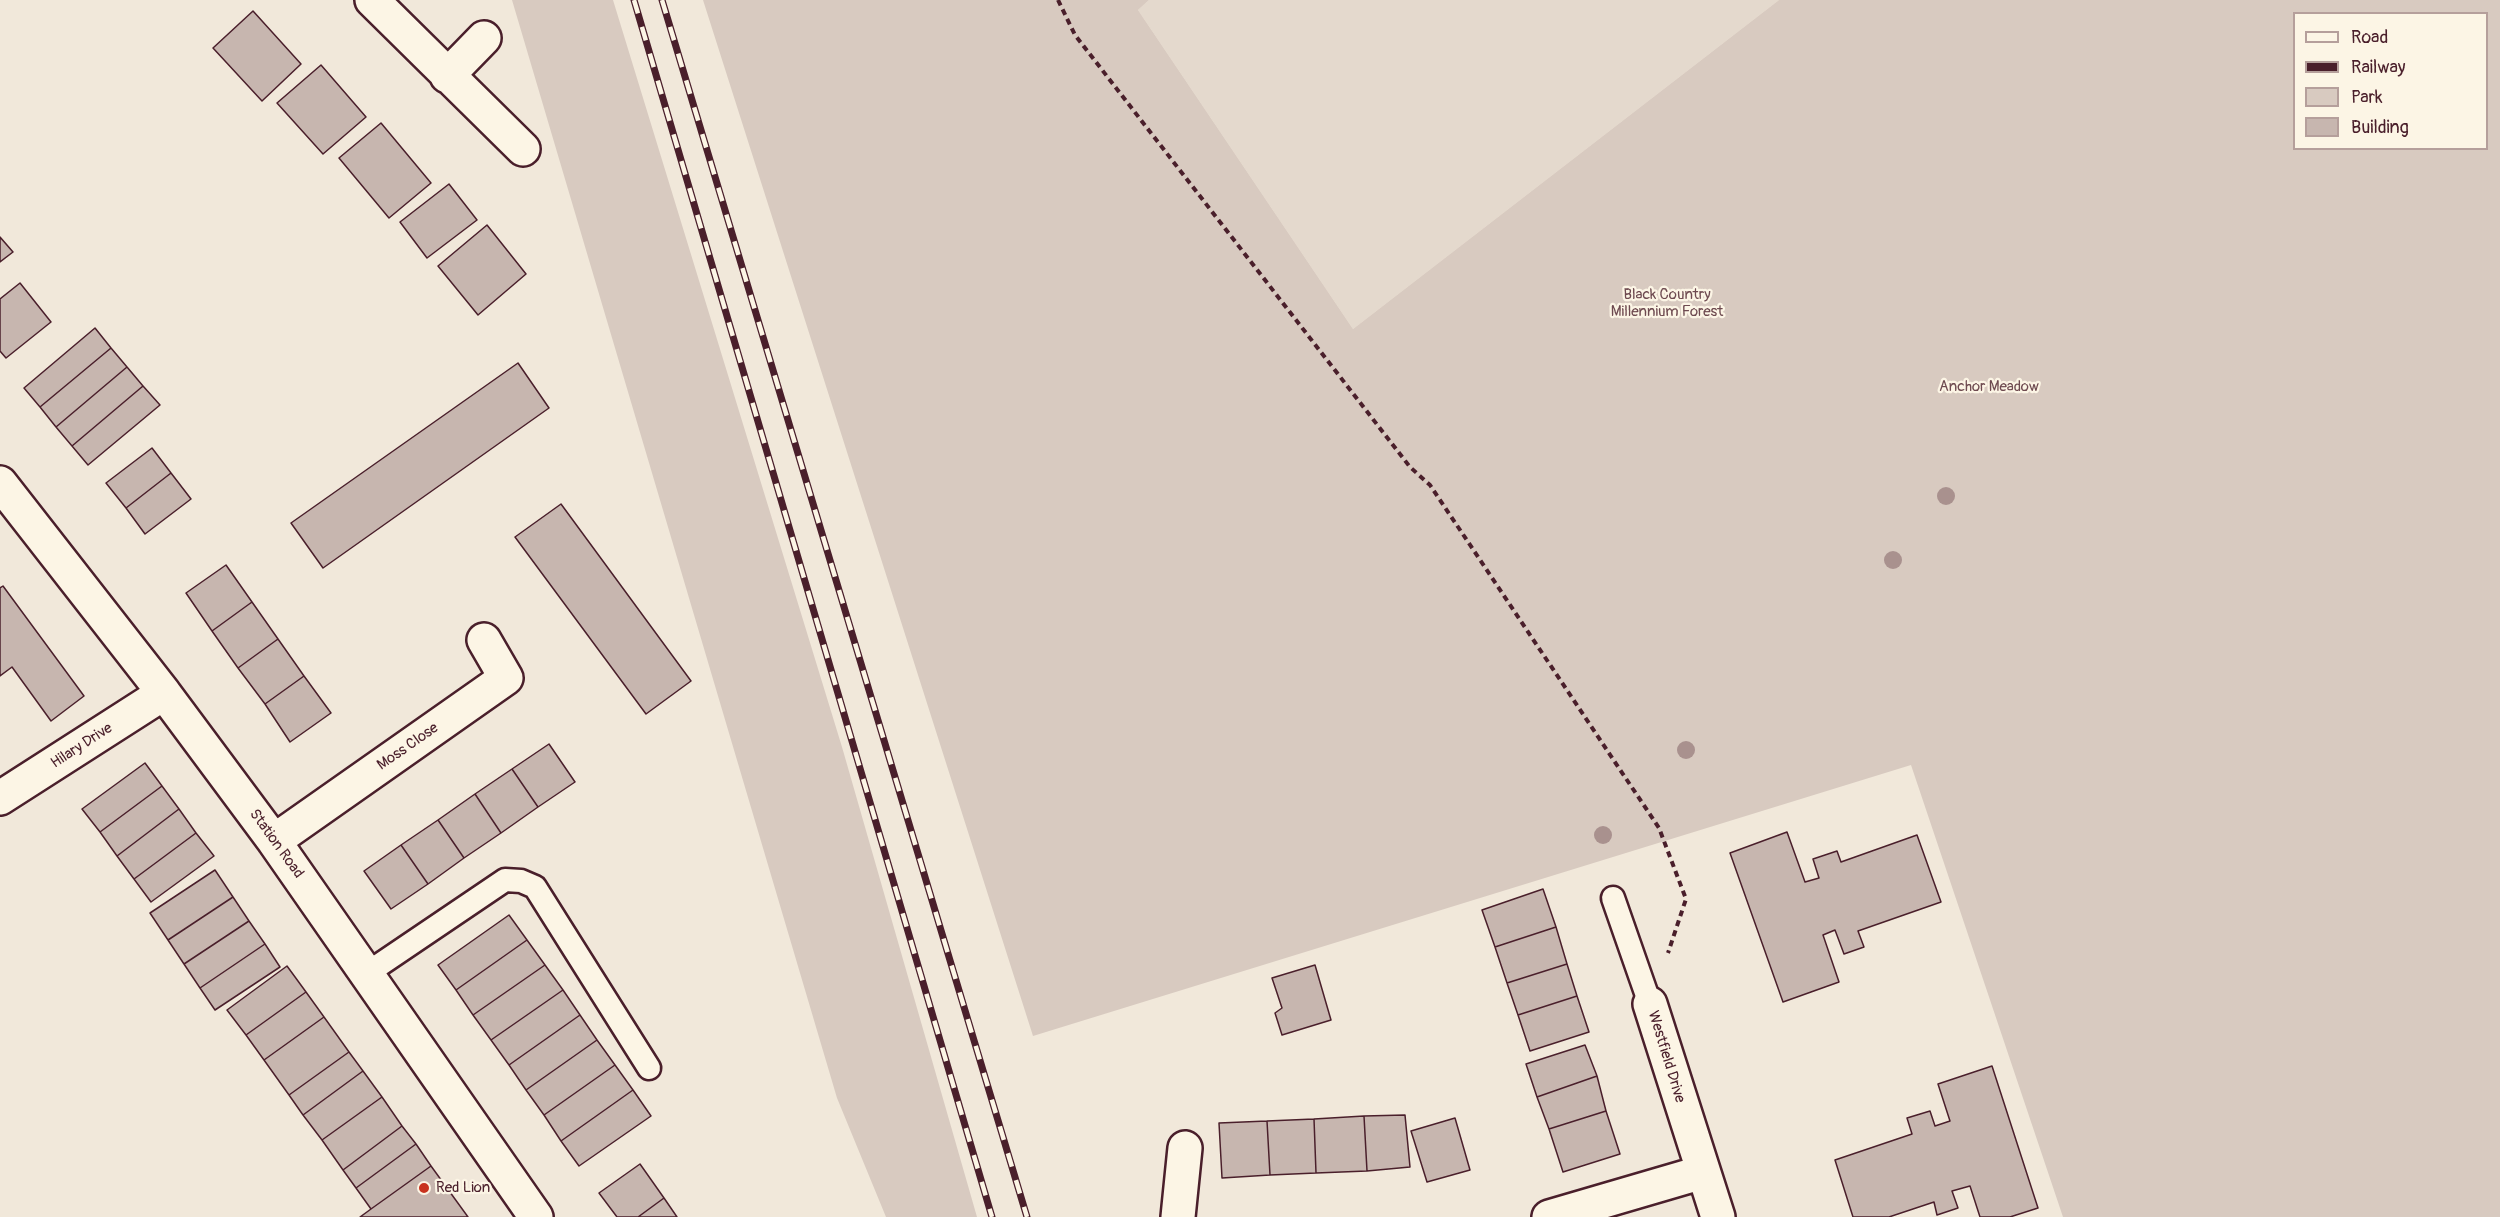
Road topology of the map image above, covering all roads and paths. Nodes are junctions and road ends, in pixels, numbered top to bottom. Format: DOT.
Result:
graph roads {
  1 [pos="372,0"];
  2 [pos="1058,0"];
  3 [pos="484,38"];
  4 [pos="447,76"];
  5 [pos="523,149"];
  6 [pos="0,483"];
  7 [pos="484,640"];
  8 [pos="164,693"];
  9 [pos="0,798"];
  10 [pos="274,841"];
  11 [pos="1613,898"];
  12 [pos="366,974"];
  13 [pos="1650,1004"];
  14 [pos="649,1068"];
  15 [pos="1185,1148"];
  16 [pos="1703,1172"];
  17 [pos="536,1217"];
  18 [pos="1178,1217"];
  19 [pos="1549,1217"];
  20 [pos="1718,1217"];
  1 -- 4 [label="street"];
  2 -- 13 [label="path"];
  3 -- 4 [label="street"];
  4 -- 5 [label="street"];
  6 -- 8 [label="street, Station Road"];
  7 -- 10 [label="street, Moss Close"];
  8 -- 9 [label="street, Hilary Drive"];
  8 -- 10 [label="street, Station Road"];
  10 -- 12 [label="street, Station Road"];
  11 -- 13 [label="lane, Westfield Drive"];
  12 -- 14 [label="lane"];
  12 -- 17 [label="street, Station Road"];
  13 -- 16 [label="street, Westfield Drive"];
  15 -- 18 [label="street"];
  16 -- 19 [label="street"];
  16 -- 20 [label="street, Westfield Drive"];
}
